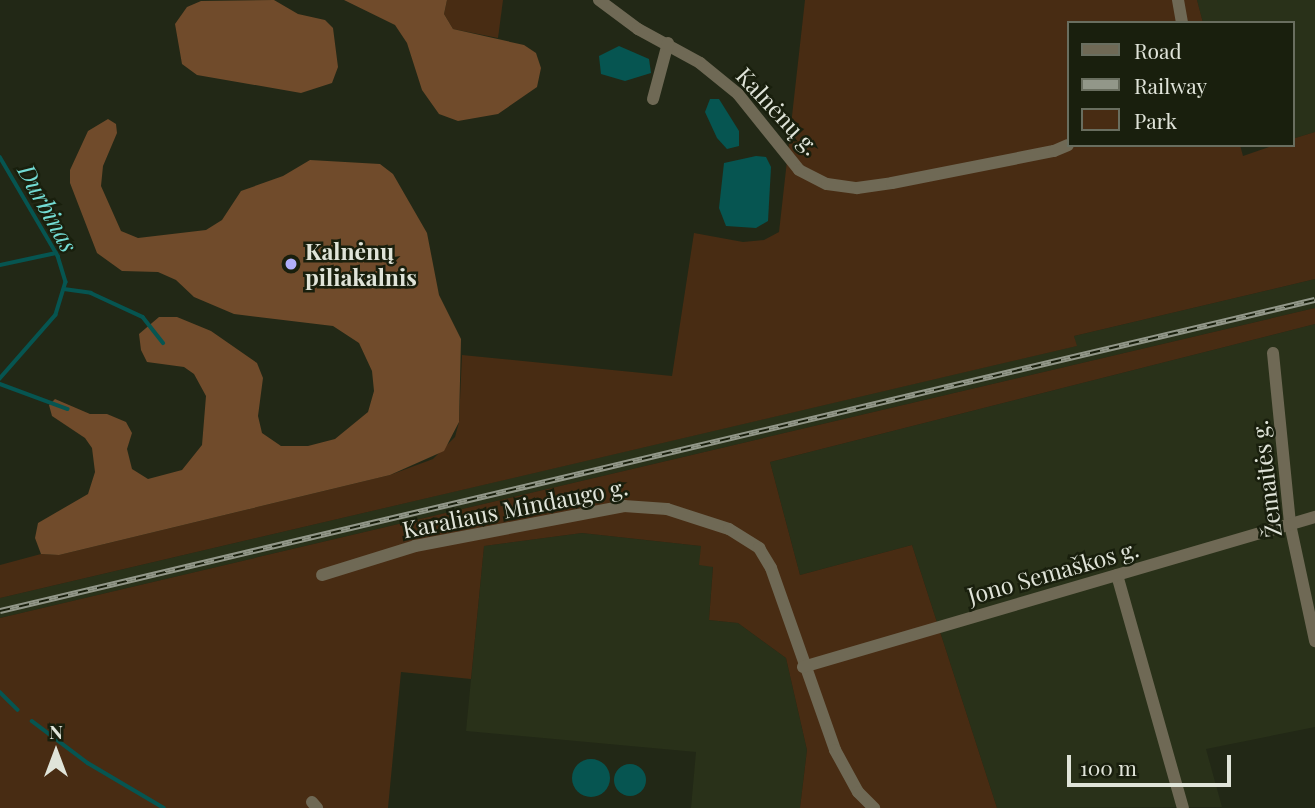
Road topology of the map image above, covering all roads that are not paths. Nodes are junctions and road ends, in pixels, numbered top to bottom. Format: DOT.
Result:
graph roads {
  1 [pos="599,0"];
  2 [pos="1178,0"];
  3 [pos="1182,21"];
  4 [pos="668,43"];
  5 [pos="653,99"];
  6 [pos="1066,146"];
  7 [pos="1273,353"];
  8 [pos="1315,517"];
  9 [pos="1290,524"];
  10 [pos="322,575"];
  11 [pos="1117,575"];
  12 [pos="1315,641"];
  13 [pos="803,667"];
  14 [pos="874,808"];
  15 [pos="1183,808"];
  1 -- 4 [label="street, Kalnėnų g."];
  2 -- 3 [label="street"];
  4 -- 5 [label="street"];
  4 -- 6 [label="street, Kalnėnų g."];
  7 -- 9 [label="street, Žemaitės g."];
  8 -- 9 [label="street, Jono Semaškos g."];
  9 -- 11 [label="street, Jono Semaškos g."];
  9 -- 12 [label="street, Žemaitės g."];
  10 -- 13 [label="street, Karaliaus Mindaugo g."];
  11 -- 13 [label="street, Jono Semaškos g."];
  11 -- 15 [label="street"];
  13 -- 14 [label="street, Karaliaus Mindaugo g."];
}
